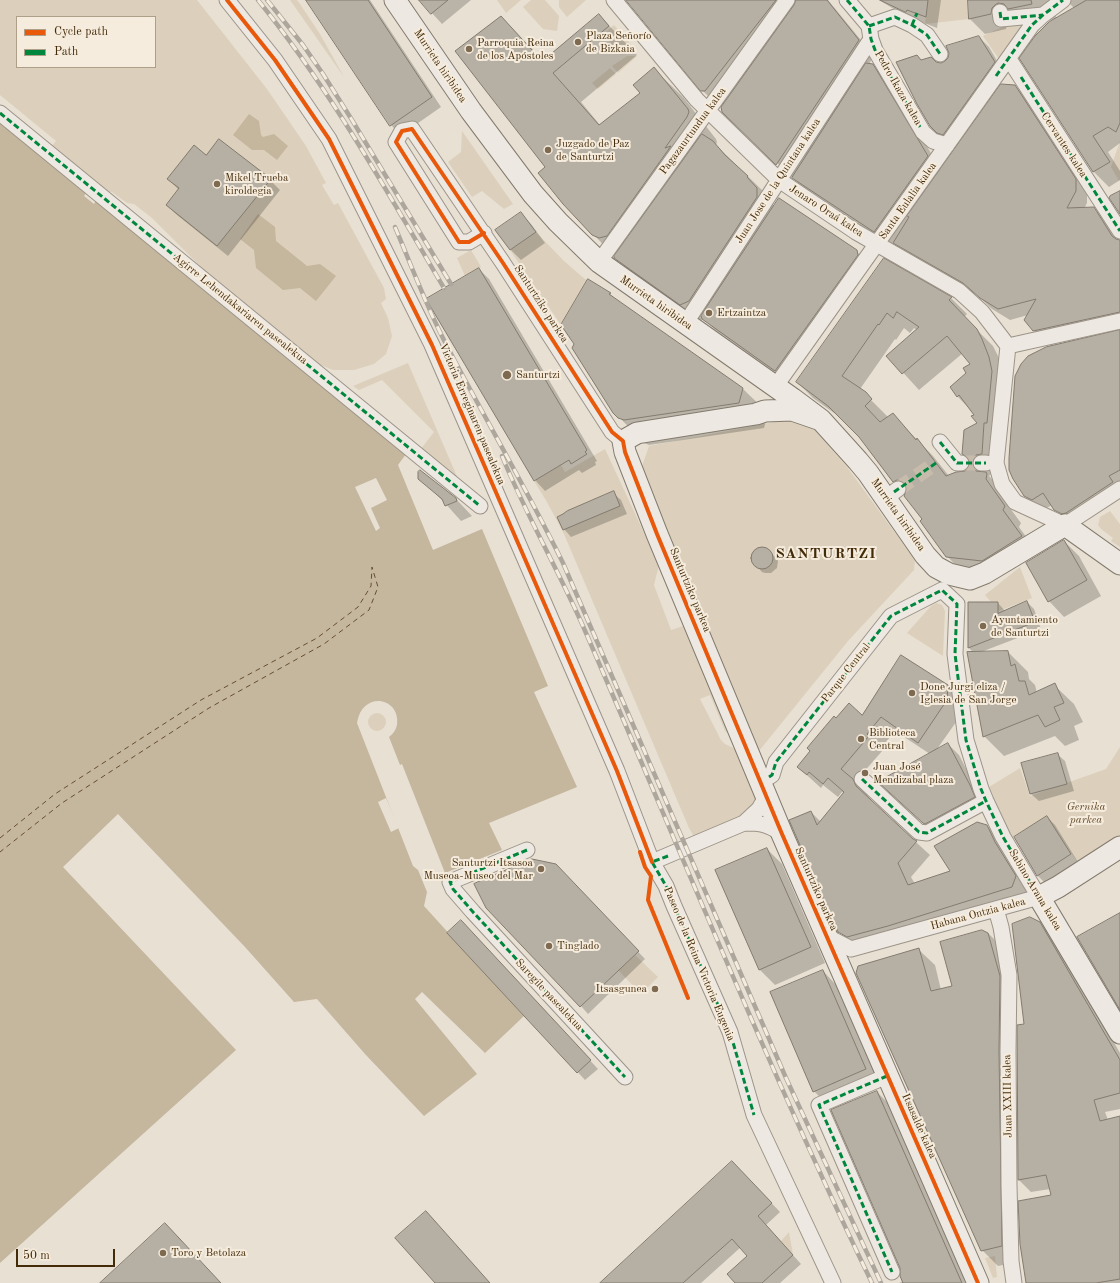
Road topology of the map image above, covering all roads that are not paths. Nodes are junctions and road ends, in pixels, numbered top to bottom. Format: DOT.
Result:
graph roads {
  1 [pos="227,0"];
  2 [pos="396,0"];
  3 [pos="614,0"];
  4 [pos="787,0"];
  5 [pos="847,0"];
  6 [pos="1063,0"];
  7 [pos="1000,12"];
  8 [pos="1043,14"];
  9 [pos="870,33"];
  10 [pos="940,54"];
  11 [pos="1009,59"];
  12 [pos="707,110"];
  13 [pos="0,113"];
  14 [pos="947,145"];
  15 [pos="779,180"];
  16 [pos="1120,231"];
  17 [pos="484,233"];
  18 [pos="878,244"];
  19 [pos="599,262"];
  20 [pos="1120,321"];
  21 [pos="685,324"];
  22 [pos="1008,346"];
  23 [pos="775,387"];
  24 [pos="765,411"];
  25 [pos="821,420"];
  26 [pos="623,441"];
  27 [pos="940,442"];
  28 [pos="961,463"];
  29 [pos="1120,489"];
  30 [pos="480,506"];
  31 [pos="1065,525"];
  32 [pos="1120,564"];
  33 [pos="945,582"];
  34 [pos="862,779"];
  35 [pos="768,786"];
  36 [pos="986,801"];
  37 [pos="744,823"];
  38 [pos="782,834"];
  39 [pos="1120,847"];
  40 [pos="527,850"];
  41 [pos="652,862"];
  42 [pos="1039,897"];
  43 [pos="996,909"];
  44 [pos="826,936"];
  45 [pos="844,976"];
  46 [pos="1120,1033"];
  47 [pos="887,1076"];
  48 [pos="625,1077"];
  49 [pos="892,1272"];
  50 [pos="834,1283"];
  51 [pos="978,1283"];
  52 [pos="1014,1283"];
  1 -- 41 [label="street, Victoria Erreginaren pasealekua"];
  2 -- 19 [label="street, Murrieta hiribidea"];
  3 -- 12 [label="street, Jenaro Oraá kalea"];
  4 -- 12 [label="street, Pagazaurtundua kalea"];
  5 -- 9 [label="street, Pedro Ikaza kalea"];
  6 -- 8 [label="street, Santa Eulalia kalea"];
  7 -- 8 [label="street"];
  8 -- 11 [label="street, Santa Eulalia kalea"];
  9 -- 10 [label="street"];
  9 -- 14 [label="street, Pedro Ikaza kalea"];
  9 -- 15 [label="street, Juan Jose de la Quintana kalea"];
  11 -- 14 [label="street, Santa Eulalia kalea"];
  11 -- 16 [label="street, Cervantes kalea"];
  12 -- 15 [label="street, Jenaro Oraá kalea"];
  12 -- 19 [label="street, Pagazaurtundua kalea"];
  13 -- 30 [label="street, Agirre Lehendakariaren pasealekua"];
  14 -- 18 [label="street, Santa Eulalia kalea"];
  15 -- 18 [label="street, Jenaro Oraá kalea"];
  15 -- 21 [label="street, Juan Jose de la Quintana kalea"];
  17 -- 17 [label="street, Santurtziko parkea"];
  17 -- 26 [label="street, Santurtziko parkea"];
  18 -- 22 [label="street, Jenaro Oraá kalea"];
  18 -- 23 [label="street, Santa Eulalia kalea"];
  19 -- 21 [label="street, Murrieta hiribidea"];
  20 -- 22 [label="street"];
  21 -- 23 [label="street, Murrieta hiribidea"];
  22 -- 31 [label="street"];
  23 -- 24 [label="street, Santa Eulalia kalea"];
  23 -- 25 [label="street, Murrieta hiribidea"];
  24 -- 25 [label="street"];
  24 -- 26 [label="street"];
  25 -- 33 [label="street, Murrieta hiribidea"];
  26 -- 35 [label="street, Santurtziko parkea"];
  27 -- 28 [label="street"];
  29 -- 31 [label="street"];
  31 -- 32 [label="street"];
  31 -- 33 [label="street"];
  33 -- 35 [label="street, Parque Central"];
  33 -- 36 [label="street, Sabino Arana kalea"];
  34 -- 36 [label="street"];
  35 -- 37 [label="street"];
  35 -- 38 [label="street, Santurtziko parkea"];
  36 -- 42 [label="street, Sabino Arana kalea"];
  37 -- 38 [label="street"];
  37 -- 41 [label="street"];
  38 -- 44 [label="street, Santurtziko parkea"];
  39 -- 42 [label="street, Habana Ontzia kalea"];
  40 -- 48 [label="street, Saregile pasealekua"];
  41 -- 50 [label="street, Paseo de la Reina Victoria Eugenia"];
  42 -- 43 [label="street, Habana Ontzia kalea"];
  42 -- 46 [label="street, Sabino Arana kalea"];
  43 -- 44 [label="street, Habana Ontzia kalea"];
  43 -- 52 [label="street, Juan XXIII kalea"];
  44 -- 45 [label="street, Santurtziko parkea"];
  45 -- 47 [label="street, Itsasalde kalea"];
  47 -- 49 [label="street"];
  47 -- 51 [label="street, Itsasalde kalea"];
}
